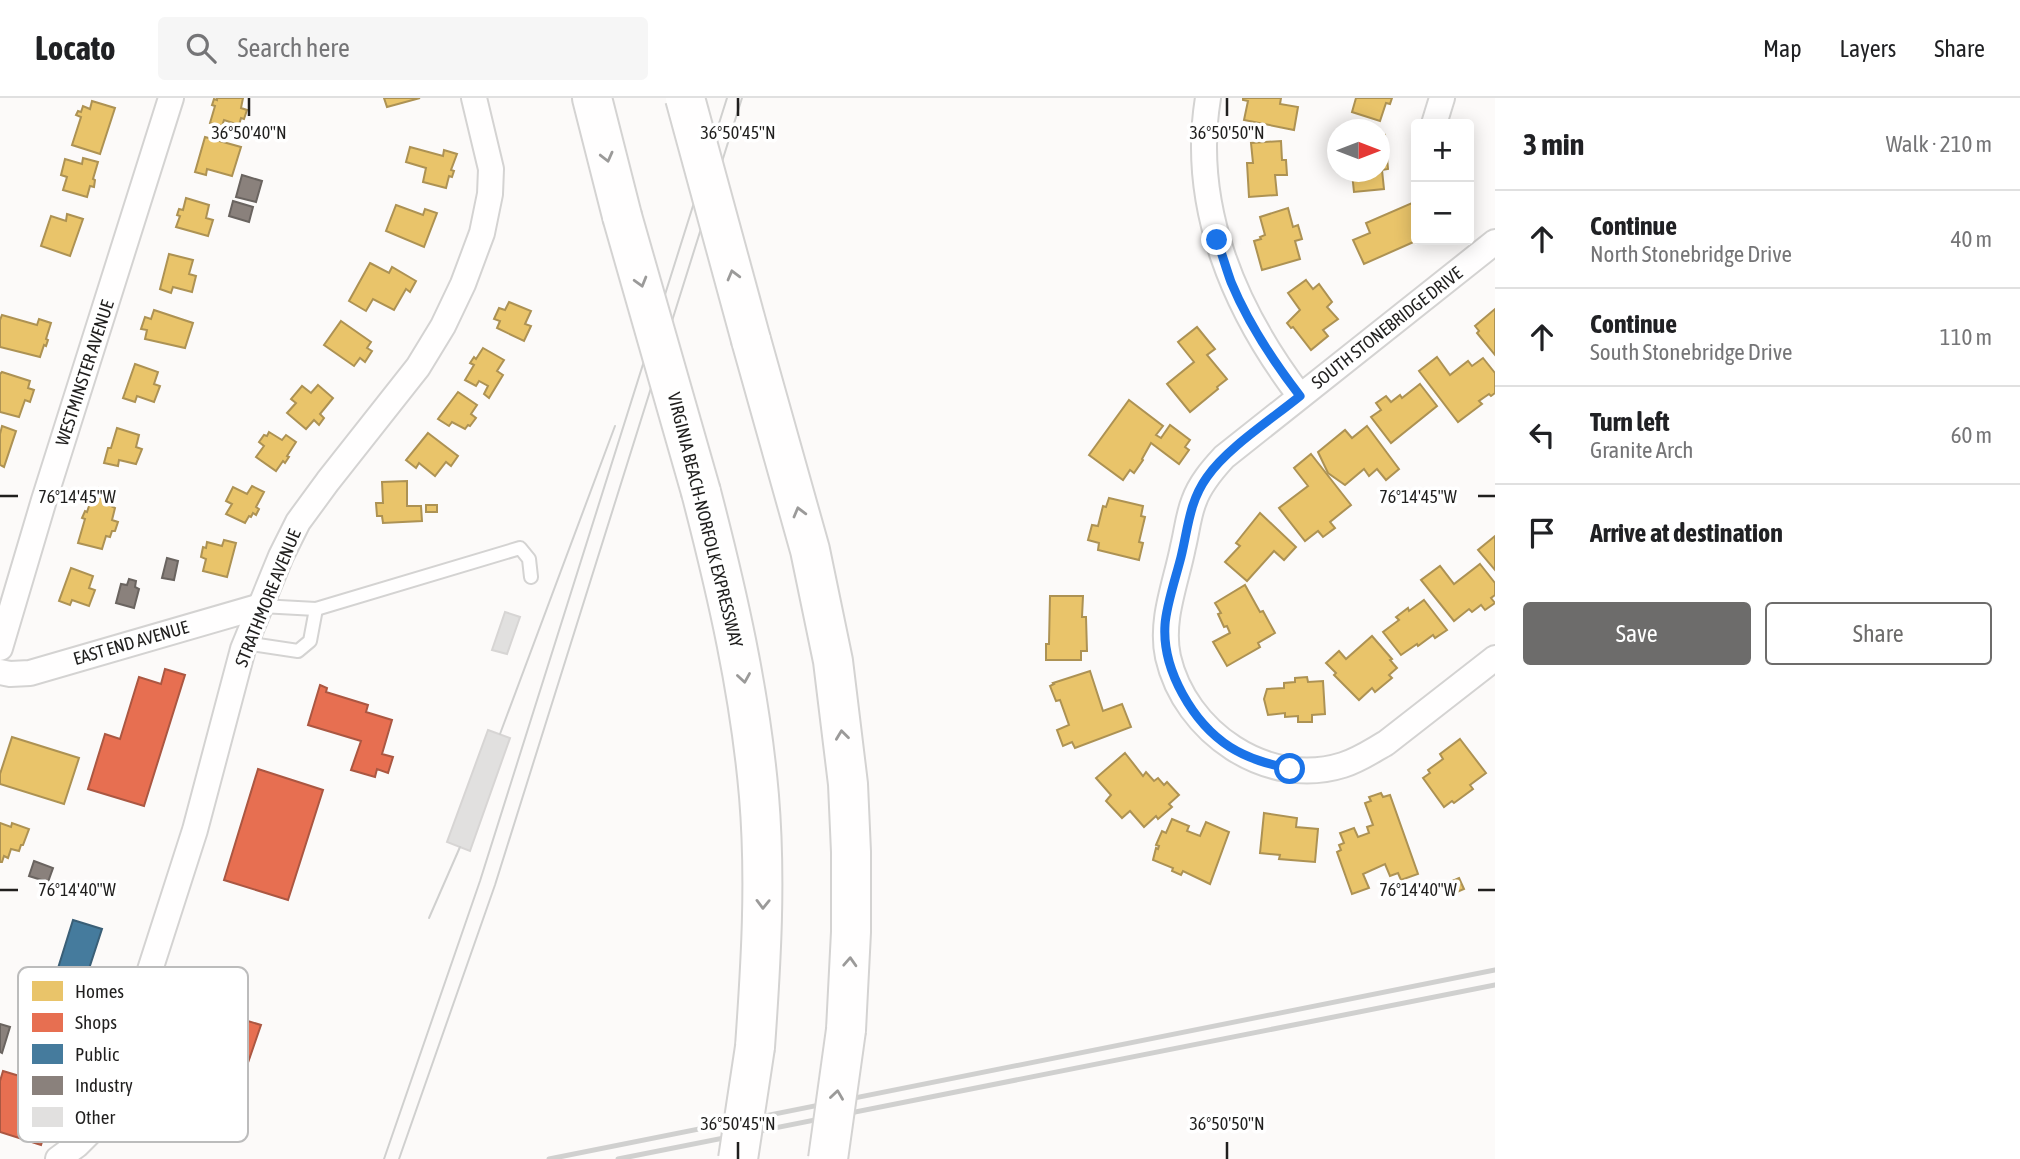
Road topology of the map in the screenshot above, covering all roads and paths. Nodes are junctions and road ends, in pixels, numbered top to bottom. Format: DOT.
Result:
graph roads {
  1 [pos="172,98"];
  2 [pos="474,98"];
  3 [pos="592,98"];
  4 [pos="685,98"];
  5 [pos="1208,98"];
  6 [pos="1442,98"];
  7 [pos="1436,119"];
  8 [pos="1480,246"];
  9 [pos="1300,396"];
  10 [pos="531,577"];
  11 [pos="261,606"];
  12 [pos="316,609"];
  13 [pos="245,643"];
  14 [pos="0,648"];
  15 [pos="1495,658"];
  16 [pos="0,673"];
  17 [pos="151,967"];
  18 [pos="80,1142"];
  19 [pos="58,1159"];
  20 [pos="738,1159"];
  21 [pos="828,1159"];
  1 -- 14 [label="street, WESTMINSTER AVENUE"];
  2 -- 11 [label="street, STRATHMORE AVENUE"];
  3 -- 20 [label="highway, VIRGINIA BEACH-NORFOLK EXPRESSWAY, one-way, bridge"];
  21 -- 4 [label="highway, one-way, bridge"];
  5 -- 9 [label="street"];
  6 -- 7 [label="street"];
  8 -- 9 [label="street, SOUTH STONEBRIDGE DRIVE"];
  9 -- 15 [label="street, SOUTH STONEBRIDGE DRIVE"];
  10 -- 12 [label="lane"];
  11 -- 12 [label="lane"];
  11 -- 13 [label="street, STRATHMORE AVENUE"];
  11 -- 16 [label="street, EAST END AVENUE"];
  12 -- 13 [label="lane"];
  13 -- 17 [label="street, STRATHMORE AVENUE"];
  18 -- 19 [label="street, STRATHMORE AVENUE"];
}
